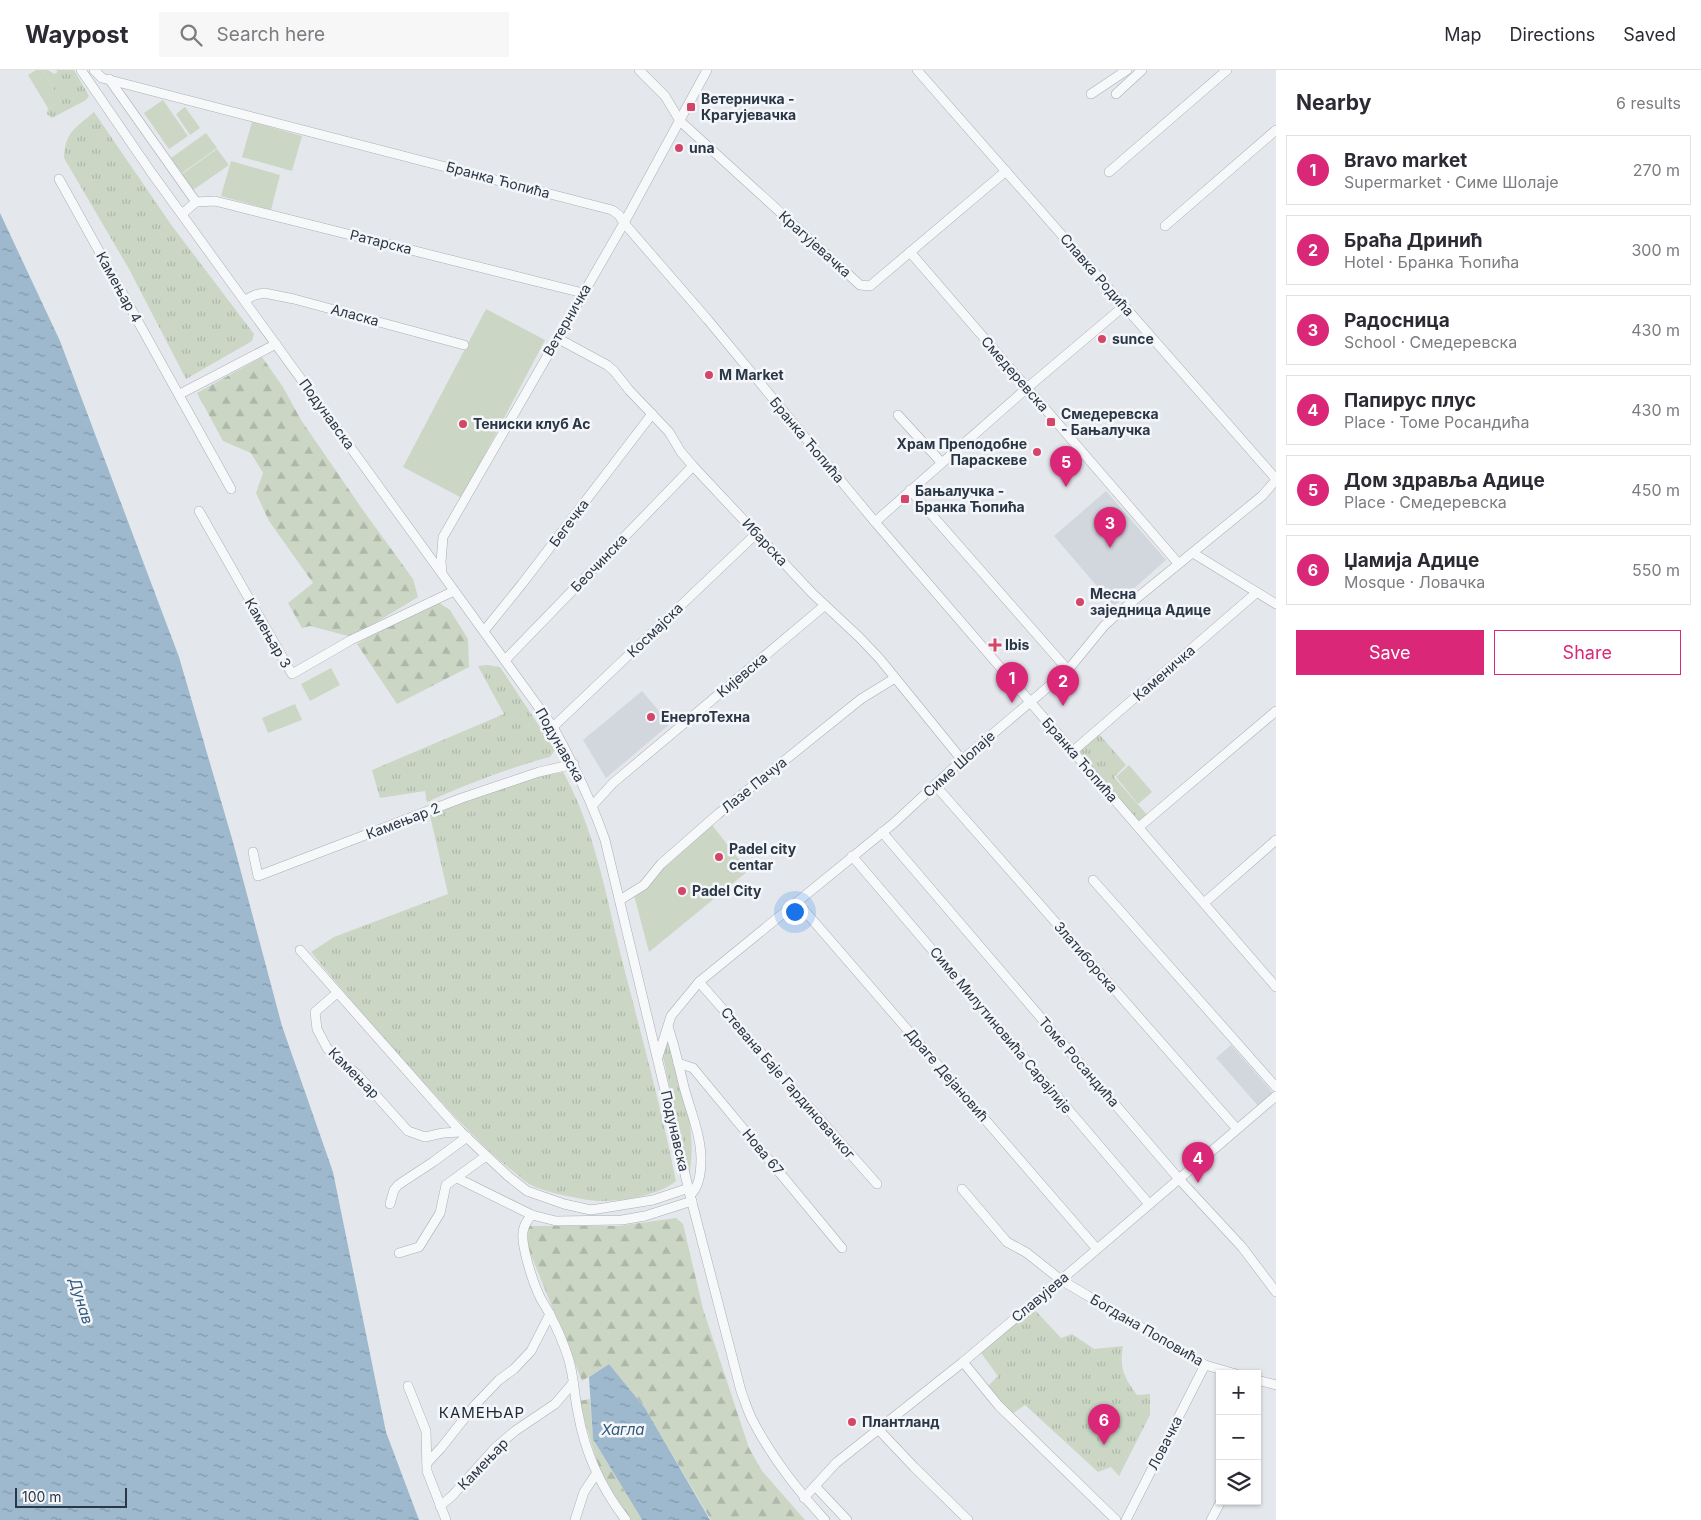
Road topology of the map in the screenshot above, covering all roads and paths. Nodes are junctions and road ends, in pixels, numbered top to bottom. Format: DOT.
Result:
graph roads {
  1 [pos="81,70"];
  2 [pos="94,70"];
  3 [pos="639,70"];
  4 [pos="707,70"];
  5 [pos="917,70"];
  6 [pos="1127,70"];
  7 [pos="1142,70"];
  8 [pos="1227,70"];
  9 [pos="109,79"];
  10 [pos="1091,94"];
  11 [pos="1116,94"];
  12 [pos="680,121"];
  13 [pos="1276,130"];
  14 [pos="1006,171"];
  15 [pos="1109,172"];
  16 [pos="60,179"];
  17 [pos="196,202"];
  18 [pos="182,214"];
  19 [pos="624,223"];
  20 [pos="1165,226"];
  21 [pos="910,252"];
  22 [pos="583,293"];
  23 [pos="245,300"];
  24 [pos="1124,306"];
  25 [pos="558,338"];
  26 [pos="276,344"];
  27 [pos="464,345"];
  28 [pos="1027,388"];
  29 [pos="180,394"];
  30 [pos="652,414"];
  31 [pos="898,415"];
  32 [pos="941,462"];
  33 [pos="694,466"];
  34 [pos="1276,480"];
  35 [pos="231,490"];
  36 [pos="910,490"];
  37 [pos="199,511"];
  38 [pos="875,522"];
  39 [pos="757,533"];
  40 [pos="1193,553"];
  41 [pos="1178,563"];
  42 [pos="442,574"];
  43 [pos="454,591"];
  44 [pos="1256,593"];
  45 [pos="1276,604"];
  46 [pos="824,606"];
  47 [pos="484,631"];
  48 [pos="506,662"];
  49 [pos="1068,670"];
  50 [pos="895,678"];
  51 [pos="1029,702"];
  52 [pos="1276,711"];
  53 [pos="553,726"];
  54 [pos="1072,752"];
  55 [pos="962,760"];
  56 [pos="574,764"];
  57 [pos="935,785"];
  58 [pos="593,805"];
  59 [pos="1139,827"];
  60 [pos="882,832"];
  61 [pos="1276,840"];
  62 [pos="253,852"];
  63 [pos="852,856"];
  64 [pos="1094,880"];
  65 [pos="620,900"];
  66 [pos="797,902"];
  67 [pos="1204,903"];
  68 [pos="300,950"];
  69 [pos="700,982"];
  70 [pos="1276,987"];
  71 [pos="337,993"];
  72 [pos="668,1027"];
  73 [pos="658,1057"];
  74 [pos="678,1062"];
  75 [pos="1276,1088"];
  76 [pos="1276,1096"];
  77 [pos="1237,1128"];
  78 [pos="464,1135"];
  79 [pos="486,1156"];
  80 [pos="457,1178"];
  81 [pos="1178,1179"];
  82 [pos="877,1184"];
  83 [pos="962,1189"];
  84 [pos="690,1194"];
  85 [pos="390,1204"];
  86 [pos="1149,1204"];
  87 [pos="532,1215"];
  88 [pos="842,1248"];
  89 [pos="1096,1249"];
  90 [pos="399,1253"];
  91 [pos="1061,1280"];
  92 [pos="1276,1292"];
  93 [pos="550,1314"];
  94 [pos="963,1362"];
  95 [pos="1205,1365"];
  96 [pos="1222,1370"];
  97 [pos="1261,1381"];
  98 [pos="573,1384"];
  99 [pos="1276,1385"];
  100 [pos="408,1386"];
  101 [pos="879,1430"];
  102 [pos="427,1463"];
  103 [pos="596,1474"];
  104 [pos="815,1486"];
  105 [pos="804,1498"];
  106 [pos="1219,1505"];
  107 [pos="440,1506"];
  108 [pos="446,1520"];
  109 [pos="575,1520"];
  110 [pos="626,1520"];
  111 [pos="825,1520"];
  112 [pos="847,1520"];
  113 [pos="968,1520"];
  114 [pos="1116,1520"];
  115 [pos="1126,1520"];
  116 [pos="1211,1520"];
  1 -- 18 [label="street, Подунавска"];
  2 -- 9 [label="street, Бранка Ћопића"];
  3 -- 12 [label="street, Крагујевачка"];
  4 -- 12 [label="street, Ветерничка"];
  5 -- 14 [label="street, Славка Родића"];
  6 -- 10 [label="street"];
  7 -- 11 [label="street"];
  8 -- 15 [label="street"];
  9 -- 17 [label="street"];
  9 -- 19 [label="street, Бранка Ћопића"];
  12 -- 19 [label="street, Ветерничка"];
  12 -- 21 [label="street, Крагујевачка"];
  13 -- 20 [label="street"];
  14 -- 21 [label="street, Крагујевачка"];
  14 -- 24 [label="street, Славка Родића"];
  16 -- 29 [label="street, Камењар 4"];
  17 -- 18 [label="street"];
  17 -- 22 [label="street, Ратарска"];
  18 -- 23 [label="street, Подунавска"];
  19 -- 22 [label="street, Ветерничка"];
  19 -- 38 [label="street, Бранка Ћопића"];
  21 -- 28 [label="street, Смедеревска"];
  22 -- 25 [label="street, Ветерничка"];
  23 -- 26 [label="street, Подунавска"];
  23 -- 27 [label="street, Аласка"];
  24 -- 28 [label="street"];
  24 -- 34 [label="street, Славка Родића"];
  25 -- 30 [label="street, Ибарска"];
  25 -- 42 [label="street, Ветерничка"];
  26 -- 29 [label="street"];
  26 -- 42 [label="street, Подунавска"];
  28 -- 32 [label="street"];
  28 -- 41 [label="street, Смедеревска"];
  29 -- 35 [label="street, Камењар 4"];
  30 -- 33 [label="street, Ибарска"];
  30 -- 47 [label="street, Бегечка"];
  31 -- 32 [label="street"];
  32 -- 36 [label="street"];
  33 -- 39 [label="street, Ибарска"];
  33 -- 48 [label="street, Беочинска"];
  34 -- 40 [label="street, Симе Шолаје"];
  36 -- 38 [label="street"];
  36 -- 49 [label="street"];
  37 -- 43 [label="street, Камењар 3"];
  38 -- 51 [label="street, Бранка Ћопића"];
  39 -- 46 [label="street, Ибарска"];
  39 -- 53 [label="street, Космајска"];
  40 -- 41 [label="street, Симе Шолаје"];
  40 -- 44 [label="street"];
  41 -- 49 [label="street, Симе Шолаје"];
  42 -- 43 [label="street, Подунавска"];
  43 -- 47 [label="street, Подунавска"];
  44 -- 45 [label="street"];
  44 -- 54 [label="street, Каменичка"];
  46 -- 50 [label="street, Ибарска"];
  46 -- 58 [label="street, Кијевска"];
  47 -- 48 [label="street, Подунавска"];
  48 -- 53 [label="street, Подунавска"];
  49 -- 51 [label="street, Симе Шолаје"];
  50 -- 55 [label="street, Ибарска"];
  50 -- 65 [label="street, Лазе Пачуа"];
  51 -- 54 [label="street, Бранка Ћопића"];
  51 -- 55 [label="street, Симе Шолаје"];
  52 -- 59 [label="street"];
  53 -- 56 [label="street, Подунавска"];
  54 -- 59 [label="street, Бранка Ћопића"];
  55 -- 57 [label="street, Симе Шолаје"];
  56 -- 58 [label="street, Подунавска"];
  56 -- 62 [label="street, Камењар 2"];
  57 -- 60 [label="street, Симе Шолаје"];
  57 -- 77 [label="street, Златиборска"];
  58 -- 65 [label="street, Подунавска"];
  59 -- 67 [label="street, Бранка Ћопића"];
  60 -- 63 [label="street, Симе Шолаје"];
  60 -- 81 [label="street, Томе Росандића"];
  61 -- 67 [label="street"];
  63 -- 66 [label="street, Симе Шолаје"];
  63 -- 86 [label="street, Симе Милутиновића Сарајлије"];
  64 -- 75 [label="street"];
  65 -- 73 [label="street, Подунавска"];
  66 -- 69 [label="street, Симе Шолаје"];
  66 -- 89 [label="street, Драге Дејановић"];
  67 -- 70 [label="street, Бранка Ћопића"];
  68 -- 71 [label="street"];
  69 -- 72 [label="street, Симе Шолаје"];
  69 -- 82 [label="street, Стевана Баје Гардиновачког"];
  71 -- 78 [label="street"];
  71 -- 78 [label="street, Камењар"];
  72 -- 73 [label="street, Симе Шолаје"];
  72 -- 74 [label="street"];
  73 -- 84 [label="street, Подунавска"];
  74 -- 84 [label="street"];
  74 -- 88 [label="street, Нова 67"];
  76 -- 77 [label="street, Славујева"];
  77 -- 81 [label="street, Славујева"];
  78 -- 79 [label="street"];
  78 -- 85 [label="street"];
  79 -- 80 [label="street"];
  79 -- 84 [label="street"];
  80 -- 87 [label="street"];
  80 -- 90 [label="street"];
  81 -- 86 [label="street, Славујева"];
  81 -- 92 [label="street, Томе Росандића"];
  83 -- 91 [label="street, Богдана Поповића"];
  84 -- 87 [label="street"];
  84 -- 105 [label="street, Подунавска"];
  86 -- 89 [label="street, Славујева"];
  87 -- 93 [label="street"];
  89 -- 91 [label="street, Славујева"];
  91 -- 94 [label="street, Славујева"];
  91 -- 95 [label="street, Богдана Поповића"];
  93 -- 98 [label="street"];
  93 -- 102 [label="street"];
  94 -- 101 [label="street, Славујева"];
  94 -- 114 [label="street"];
  95 -- 96 [label="street, Богдана Поповића"];
  95 -- 115 [label="street, Ловачка"];
  97 -- 99 [label="street"];
  98 -- 103 [label="street"];
  98 -- 107 [label="street, Камењар"];
  100 -- 102 [label="street"];
  101 -- 104 [label="street, Славујева"];
  101 -- 113 [label="street"];
  102 -- 107 [label="street"];
  103 -- 109 [label="street"];
  103 -- 110 [label="street"];
  104 -- 105 [label="street, Славујева"];
  104 -- 112 [label="street"];
  105 -- 111 [label="street, Подунавска"];
  106 -- 116 [label="street"];
  107 -- 108 [label="street"];
}
